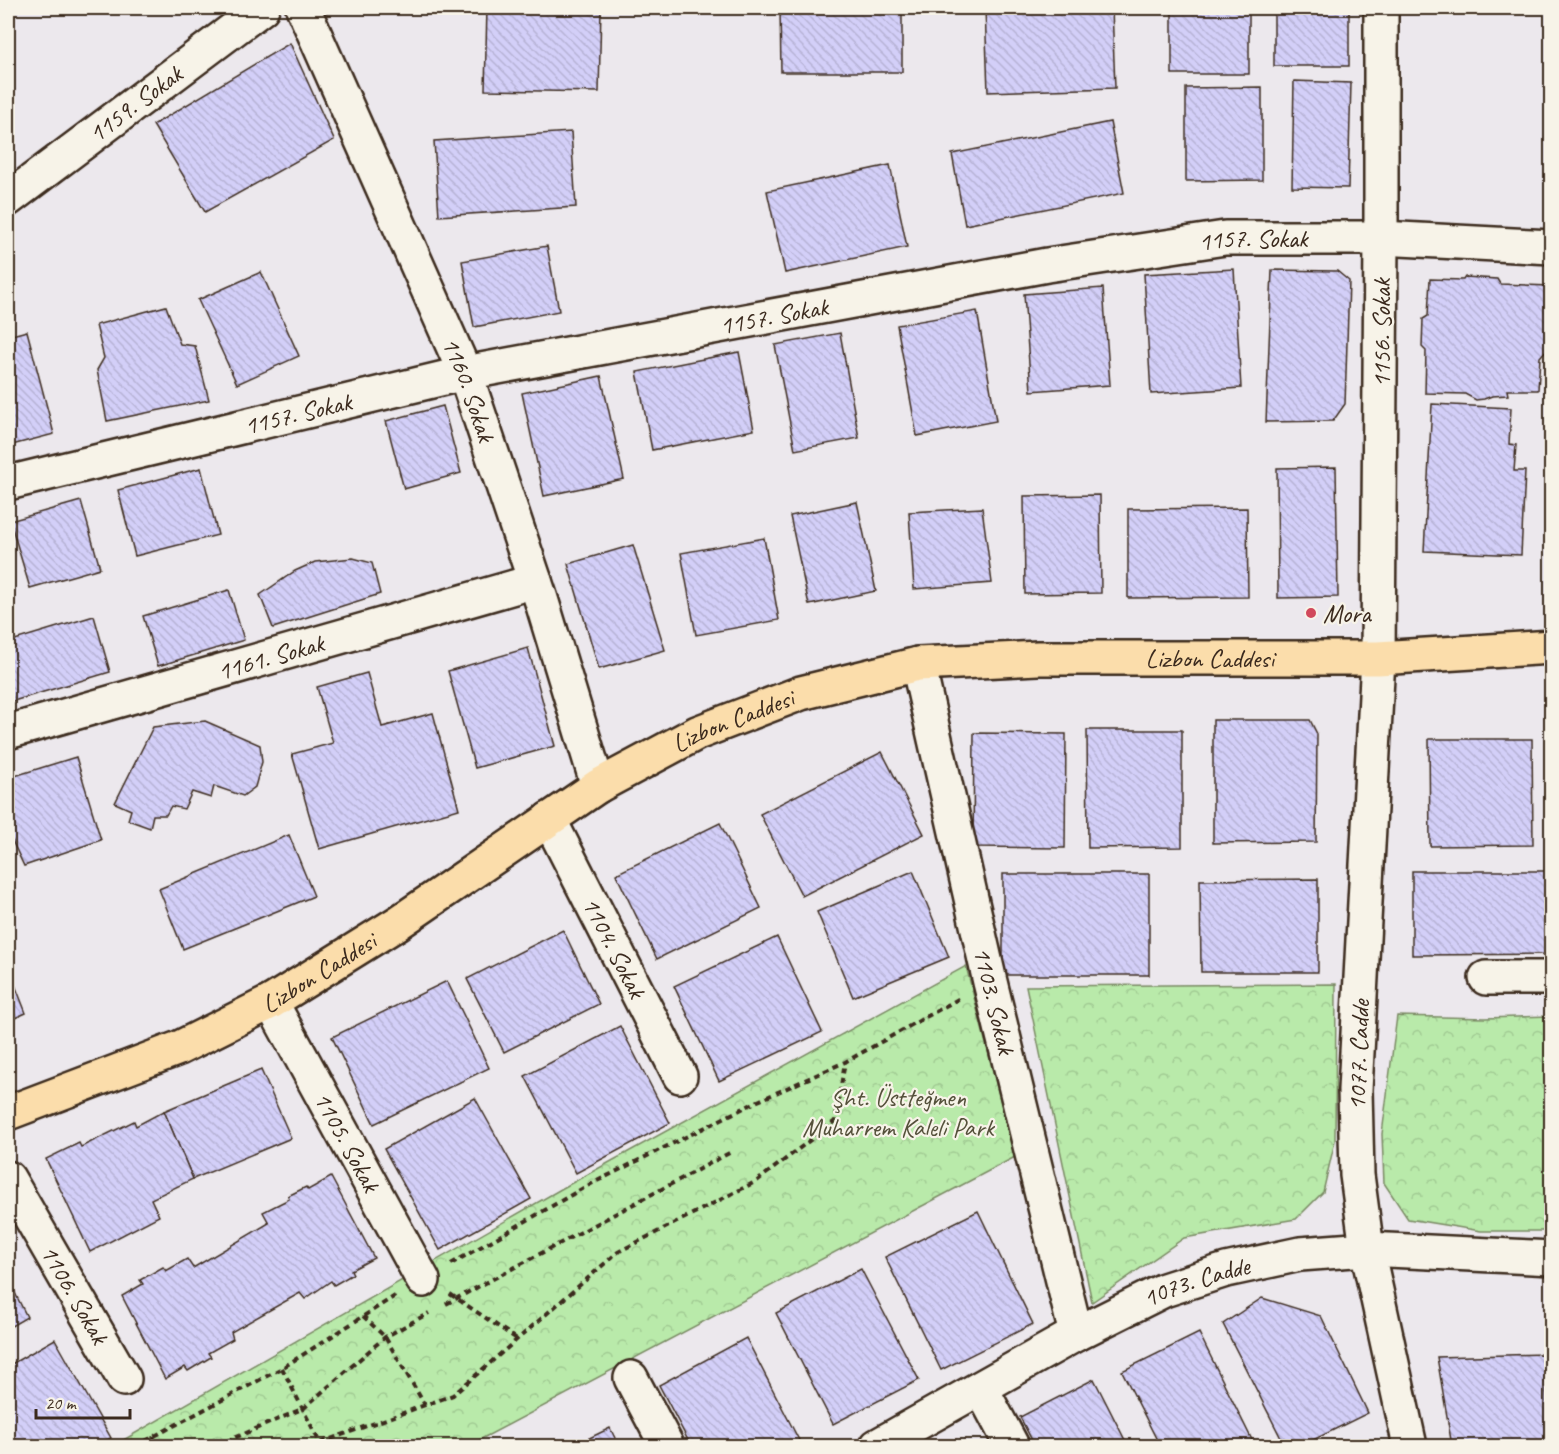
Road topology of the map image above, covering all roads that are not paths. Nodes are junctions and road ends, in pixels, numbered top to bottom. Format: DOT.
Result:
graph roads {
  1 [pos="262,8"];
  2 [pos="303,8"];
  3 [pos="1380,8"];
  4 [pos="8,199"];
  5 [pos="1381,238"];
  6 [pos="1551,247"];
  7 [pos="465,373"];
  8 [pos="8,483"];
  9 [pos="535,581"];
  10 [pos="1551,647"];
  11 [pos="1378,658"];
  12 [pos="918,664"];
  13 [pos="8,732"];
  14 [pos="598,786"];
  15 [pos="549,819"];
  16 [pos="1486,978"];
  17 [pos="1551,978"];
  18 [pos="271,1002"];
  19 [pos="680,1076"];
  20 [pos="8,1113"];
  21 [pos="8,1178"];
  22 [pos="1367,1249"];
  23 [pos="1551,1258"];
  24 [pos="423,1280"];
  25 [pos="1076,1334"];
  26 [pos="631,1378"];
  27 [pos="124,1379"];
  28 [pos="981,1388"];
  29 [pos="667,1446"];
  30 [pos="877,1446"];
  31 [pos="1012,1446"];
  32 [pos="1410,1446"];
  1 -- 4 [label="street, 1159. Sokak"];
  2 -- 7 [label="street, 1160. Sokak"];
  3 -- 5 [label="street, 1156. Sokak"];
  5 -- 6 [label="street, 1157. Sokak"];
  5 -- 7 [label="street, 1157. Sokak"];
  5 -- 11 [label="street, 1156. Sokak"];
  7 -- 8 [label="street, 1157. Sokak"];
  7 -- 9 [label="street, 1160. Sokak"];
  9 -- 13 [label="street, 1161. Sokak"];
  9 -- 14 [label="street, 1160. Sokak"];
  10 -- 11 [label="main road, Lizbon Caddesi"];
  11 -- 12 [label="main road, Lizbon Caddesi"];
  11 -- 22 [label="street, 1077. Cadde"];
  12 -- 14 [label="main road, Lizbon Caddesi"];
  12 -- 25 [label="street, 1103. Sokak"];
  14 -- 15 [label="main road, Lizbon Caddesi"];
  15 -- 18 [label="main road, Lizbon Caddesi"];
  15 -- 19 [label="street, 1104. Sokak"];
  16 -- 17 [label="street"];
  18 -- 20 [label="main road, Lizbon Caddesi"];
  18 -- 24 [label="street, 1105. Sokak"];
  21 -- 27 [label="street, 1106. Sokak"];
  22 -- 23 [label="street, 1073. Cadde"];
  22 -- 25 [label="street, 1073. Cadde"];
  22 -- 32 [label="street, 1077. Cadde"];
  25 -- 28 [label="street, 1073. Cadde"];
  26 -- 29 [label="street"];
  28 -- 30 [label="street, 1073. Cadde"];
  28 -- 31 [label="street"];
}
